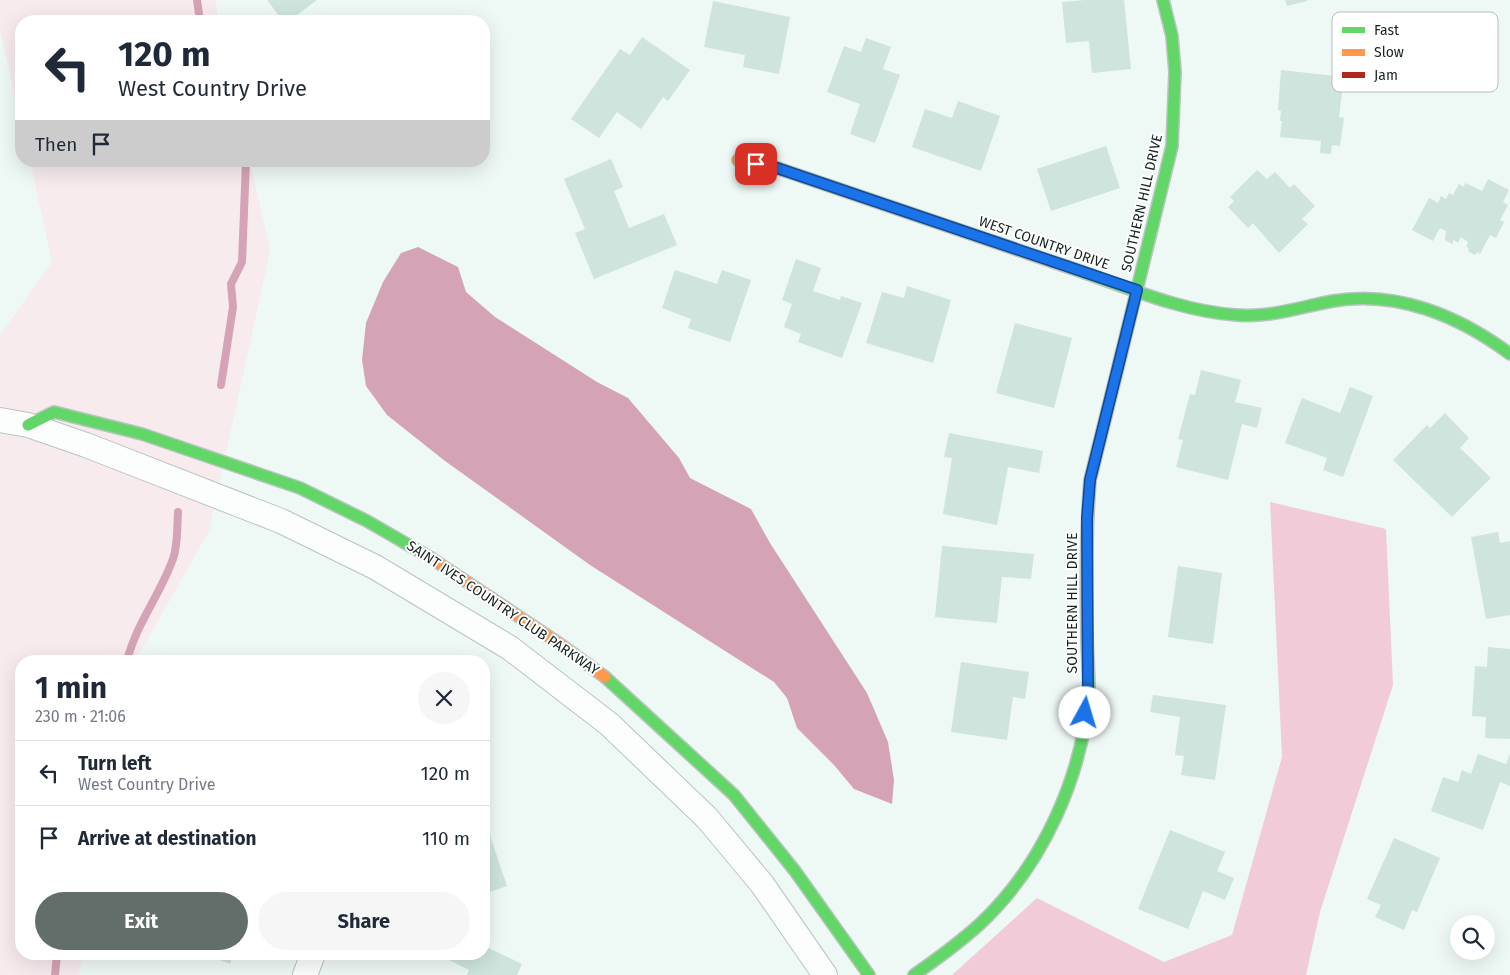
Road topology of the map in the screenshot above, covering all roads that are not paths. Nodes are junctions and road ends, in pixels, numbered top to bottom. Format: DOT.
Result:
graph roads {
  1 [pos="1163,0"];
  2 [pos="738,160"];
  3 [pos="1137,290"];
  4 [pos="1510,354"];
  5 [pos="0,420"];
  6 [pos="28,425"];
  7 [pos="311,960"];
  8 [pos="305,975"];
  9 [pos="825,975"];
  10 [pos="869,975"];
  11 [pos="914,975"];
  1 -- 3 [label="street, SOUTHERN HILL DRIVE"];
  2 -- 3 [label="street, WEST COUNTRY DRIVE"];
  3 -- 4 [label="street, WEST COUNTRY DRIVE"];
  3 -- 11 [label="street, SOUTHERN HILL DRIVE"];
  5 -- 6 [label="street"];
  6 -- 9 [label="street"];
  6 -- 10 [label="street, SAINT IVES COUNTRY CLUB PARKWAY"];
  7 -- 8 [label="street"];
}
